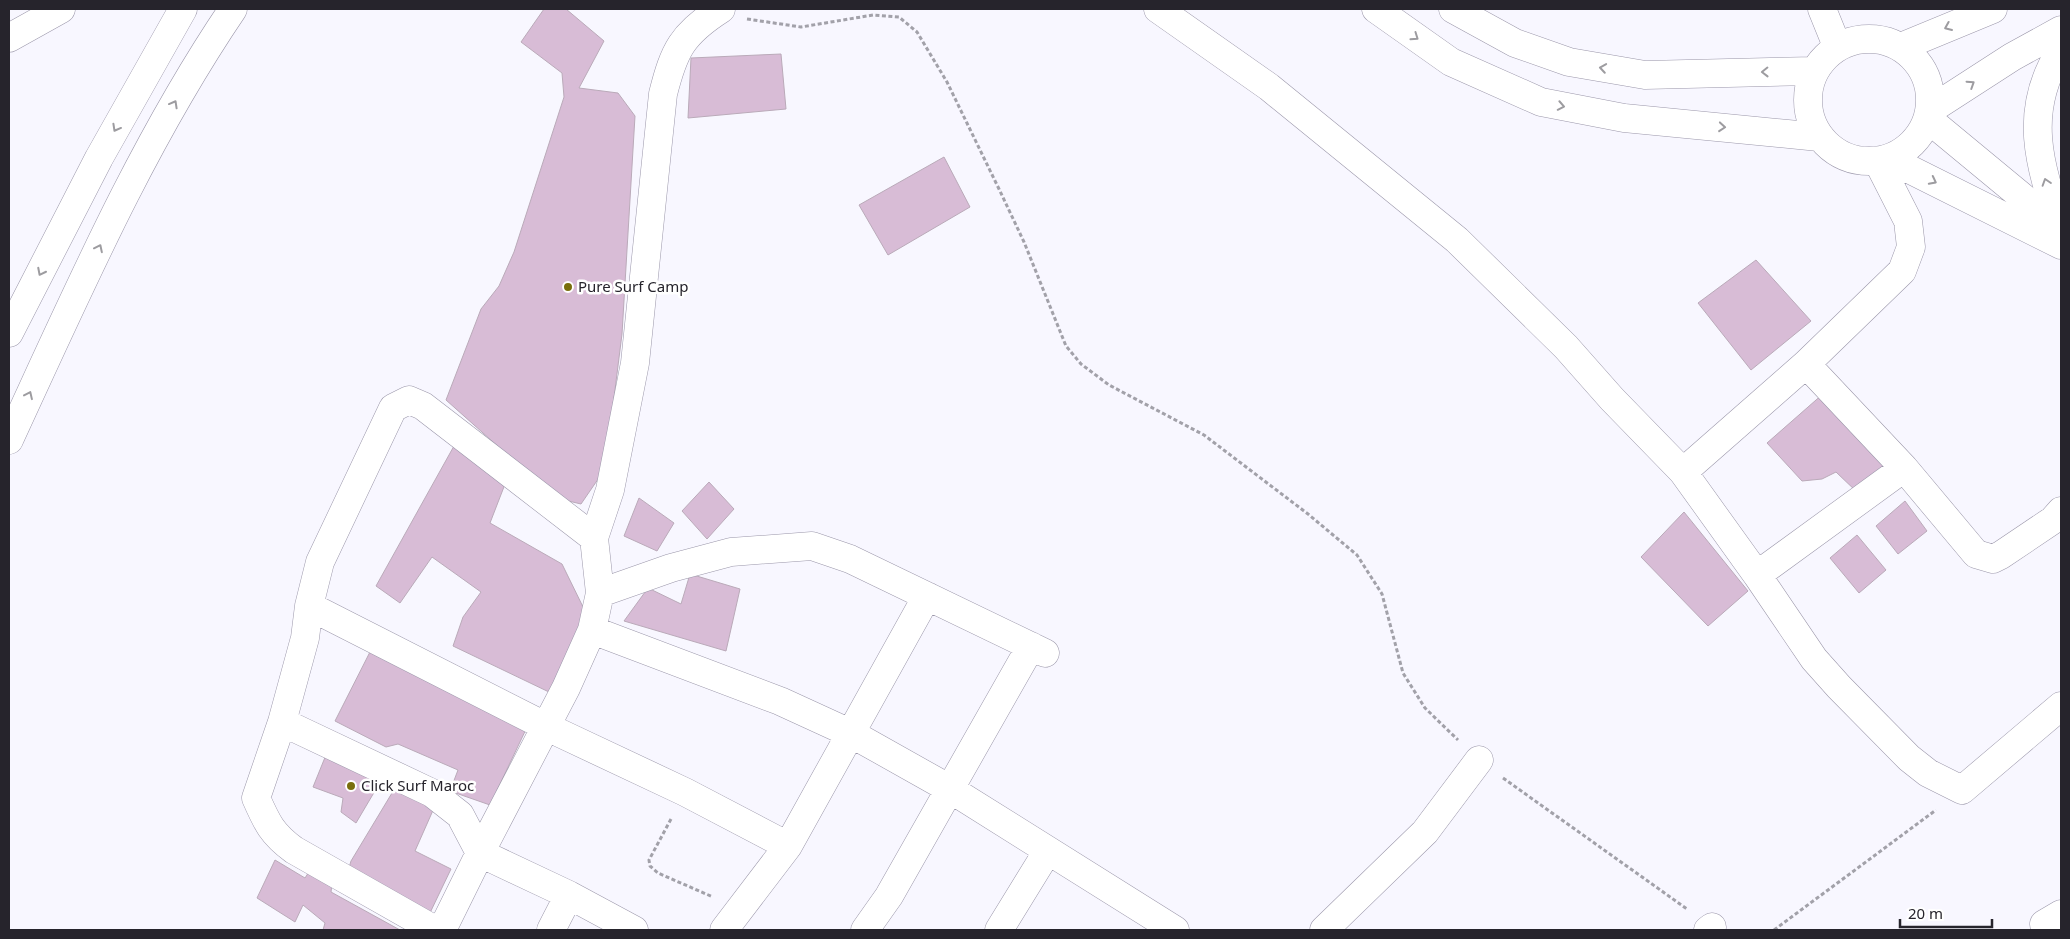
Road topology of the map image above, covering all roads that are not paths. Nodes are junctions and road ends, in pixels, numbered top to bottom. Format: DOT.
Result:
graph roads {
  1 [pos="61,9"];
  2 [pos="183,9"];
  3 [pos="232,9"];
  4 [pos="1158,9"];
  5 [pos="1376,9"];
  6 [pos="1453,9"];
  7 [pos="1822,9"];
  8 [pos="1993,9"];
  9 [pos="719,10"];
  10 [pos="2061,30"];
  11 [pos="9,38"];
  12 [pos="1837,46"];
  13 [pos="1901,47"];
  14 [pos="2061,50"];
  15 [pos="1814,71"];
  16 [pos="1929,115"];
  17 [pos="1818,137"];
  18 [pos="1884,160"];
  19 [pos="2061,228"];
  20 [pos="2061,245"];
  21 [pos="9,334"];
  22 [pos="1806,364"];
  23 [pos="9,440"];
  24 [pos="1904,468"];
  25 [pos="1683,472"];
  26 [pos="2061,511"];
  27 [pos="594,538"];
  28 [pos="1757,575"];
  29 [pos="600,593"];
  30 [pos="927,596"];
  31 [pos="309,606"];
  32 [pos="592,630"];
  33 [pos="2061,706"];
  34 [pos="282,722"];
  35 [pos="547,727"];
  36 [pos="852,734"];
  37 [pos="1479,760"];
  38 [pos="950,788"];
  39 [pos="788,846"];
  40 [pos="1047,852"];
  41 [pos="480,853"];
  42 [pos="569,895"];
  43 [pos="731,920"];
  44 [pos="435,930"];
  45 [pos="442,930"];
  46 [pos="551,930"];
  47 [pos="634,930"];
  48 [pos="865,930"];
  49 [pos="999,930"];
  50 [pos="1175,930"];
  51 [pos="1324,930"];
  1 -- 11 [label="main road"];
  2 -- 21 [label="main road, one-way"];
  23 -- 3 [label="main road, one-way"];
  4 -- 25 [label="main road"];
  5 -- 17 [label="main road, one-way"];
  15 -- 6 [label="main road, one-way"];
  7 -- 12 [label="main road"];
  8 -- 13 [label="main road, one-way"];
  9 -- 27 [label="main road"];
  16 -- 10 [label="main road, one-way"];
  12 -- 13 [label="main road"];
  12 -- 15 [label="main road"];
  13 -- 16 [label="main road"];
  19 -- 14 [label="main road, one-way"];
  15 -- 17 [label="main road"];
  16 -- 18 [label="main road"];
  16 -- 19 [label="main road"];
  17 -- 18 [label="main road"];
  18 -- 20 [label="main road, one-way"];
  18 -- 22 [label="main road"];
  22 -- 24 [label="main road"];
  22 -- 25 [label="main road"];
  24 -- 26 [label="main road"];
  24 -- 28 [label="main road"];
  25 -- 28 [label="main road"];
  27 -- 29 [label="main road"];
  27 -- 31 [label="main road"];
  28 -- 33 [label="main road"];
  29 -- 30 [label="main road"];
  29 -- 32 [label="main road"];
  30 -- 36 [label="main road"];
  30 -- 38 [label="main road"];
  31 -- 34 [label="main road"];
  31 -- 35 [label="main road"];
  32 -- 35 [label="main road"];
  32 -- 36 [label="main road"];
  34 -- 41 [label="main road"];
  34 -- 44 [label="main road"];
  35 -- 39 [label="main road"];
  35 -- 41 [label="main road"];
  36 -- 38 [label="main road"];
  36 -- 39 [label="main road"];
  37 -- 51 [label="main road"];
  38 -- 40 [label="main road"];
  38 -- 48 [label="main road"];
  39 -- 43 [label="main road"];
  40 -- 49 [label="main road"];
  40 -- 50 [label="main road"];
  41 -- 42 [label="main road"];
  41 -- 45 [label="main road"];
  42 -- 46 [label="main road"];
  42 -- 47 [label="main road"];
}
